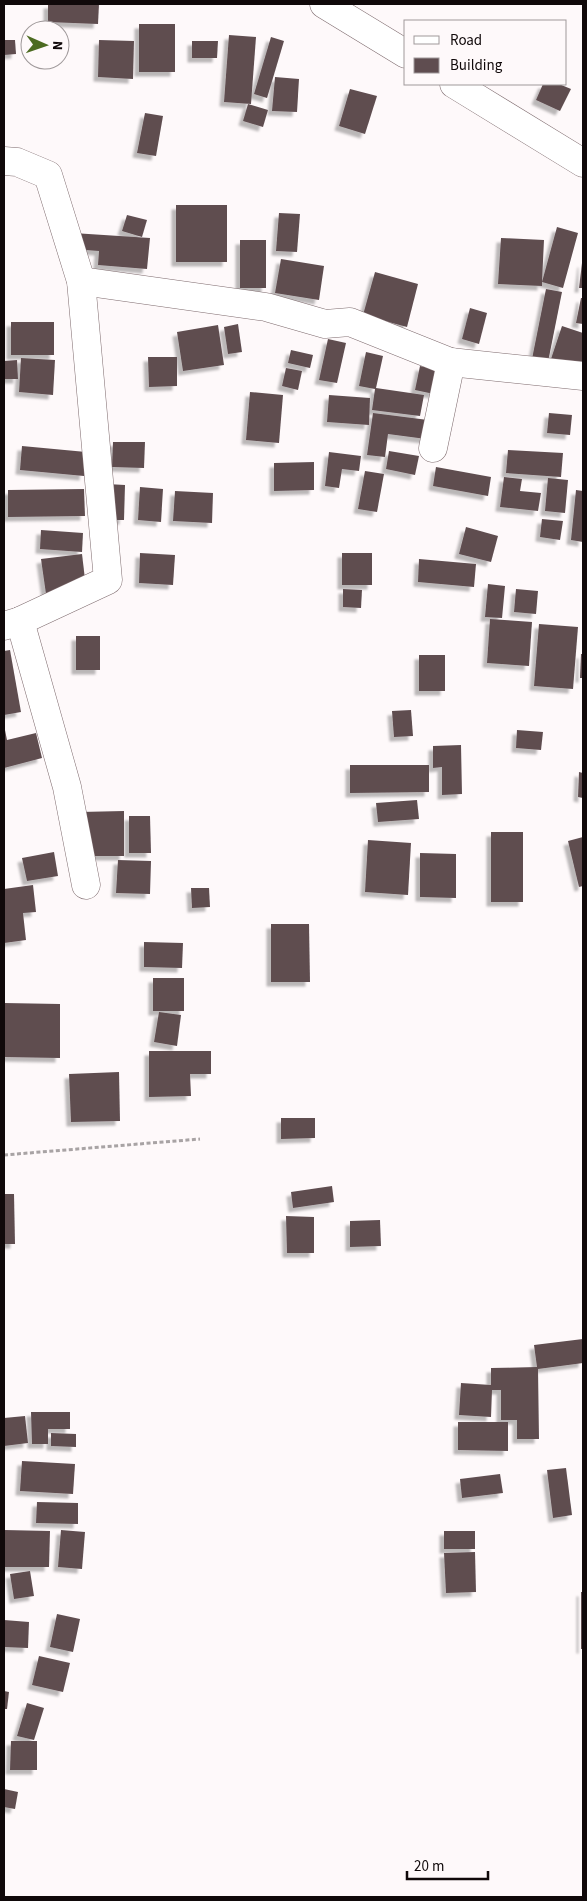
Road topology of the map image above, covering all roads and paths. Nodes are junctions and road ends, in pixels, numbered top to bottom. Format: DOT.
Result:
graph roads {
  1 [pos="324,4"];
  2 [pos="404,53"];
  3 [pos="456,85"];
  4 [pos="4,161"];
  5 [pos="583,163"];
  6 [pos="81,281"];
  7 [pos="451,362"];
  8 [pos="583,376"];
  9 [pos="433,448"];
  10 [pos="12,623"];
  11 [pos="86,885"];
  12 [pos="200,1139"];
  13 [pos="4,1155"];
  1 -- 2 [label="street"];
  3 -- 5 [label="street"];
  4 -- 6 [label="street"];
  6 -- 7 [label="street"];
  6 -- 10 [label="street"];
  7 -- 8 [label="street"];
  7 -- 9 [label="street"];
  10 -- 11 [label="street"];
  12 -- 13 [label="path"];
}
